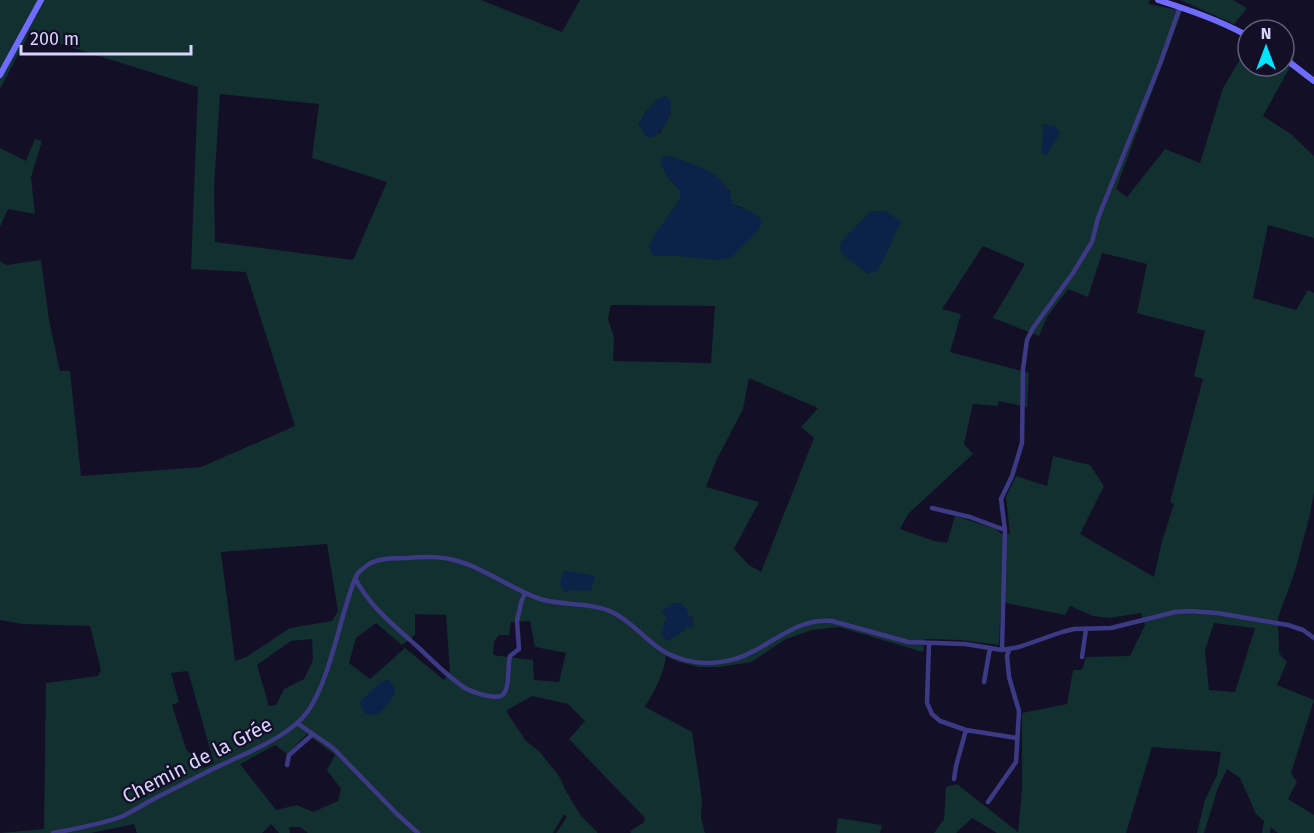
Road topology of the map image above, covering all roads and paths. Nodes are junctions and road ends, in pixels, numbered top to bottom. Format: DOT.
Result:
graph roads {
  1 [pos="41,0"];
  2 [pos="1158,0"];
  3 [pos="1180,7"];
  4 [pos="1236,30"];
  5 [pos="1296,67"];
  6 [pos="0,75"];
  7 [pos="1314,81"];
  8 [pos="932,508"];
  9 [pos="1005,530"];
  10 [pos="356,580"];
  11 [pos="525,593"];
  12 [pos="1086,629"];
  13 [pos="1314,638"];
  14 [pos="929,643"];
  15 [pos="990,648"];
  16 [pos="1002,650"];
  17 [pos="1009,650"];
  18 [pos="1082,657"];
  19 [pos="984,682"];
  20 [pos="297,723"];
  21 [pos="966,730"];
  22 [pos="313,734"];
  23 [pos="1017,738"];
  24 [pos="287,765"];
  25 [pos="954,779"];
  26 [pos="988,802"];
  27 [pos="53,833"];
  28 [pos="418,833"];
  1 -- 6 [label="main road"];
  2 -- 3 [label="main road"];
  3 -- 4 [label="main road"];
  3 -- 9 [label="street"];
  5 -- 7 [label="main road"];
  8 -- 9 [label="street"];
  9 -- 16 [label="street"];
  10 -- 11 [label="street, Chemin de la Grée"];
  10 -- 11 [label="street"];
  10 -- 20 [label="street, Chemin de la Grée"];
  11 -- 14 [label="street"];
  12 -- 13 [label="street"];
  12 -- 17 [label="street"];
  12 -- 18 [label="street"];
  14 -- 15 [label="street"];
  14 -- 21 [label="street"];
  15 -- 16 [label="street"];
  15 -- 19 [label="street"];
  16 -- 17 [label="street"];
  17 -- 23 [label="street"];
  20 -- 22 [label="street"];
  20 -- 27 [label="street, Chemin de la Grée"];
  21 -- 23 [label="street"];
  21 -- 25 [label="street"];
  22 -- 24 [label="street"];
  22 -- 28 [label="street"];
  23 -- 26 [label="street"];
}
